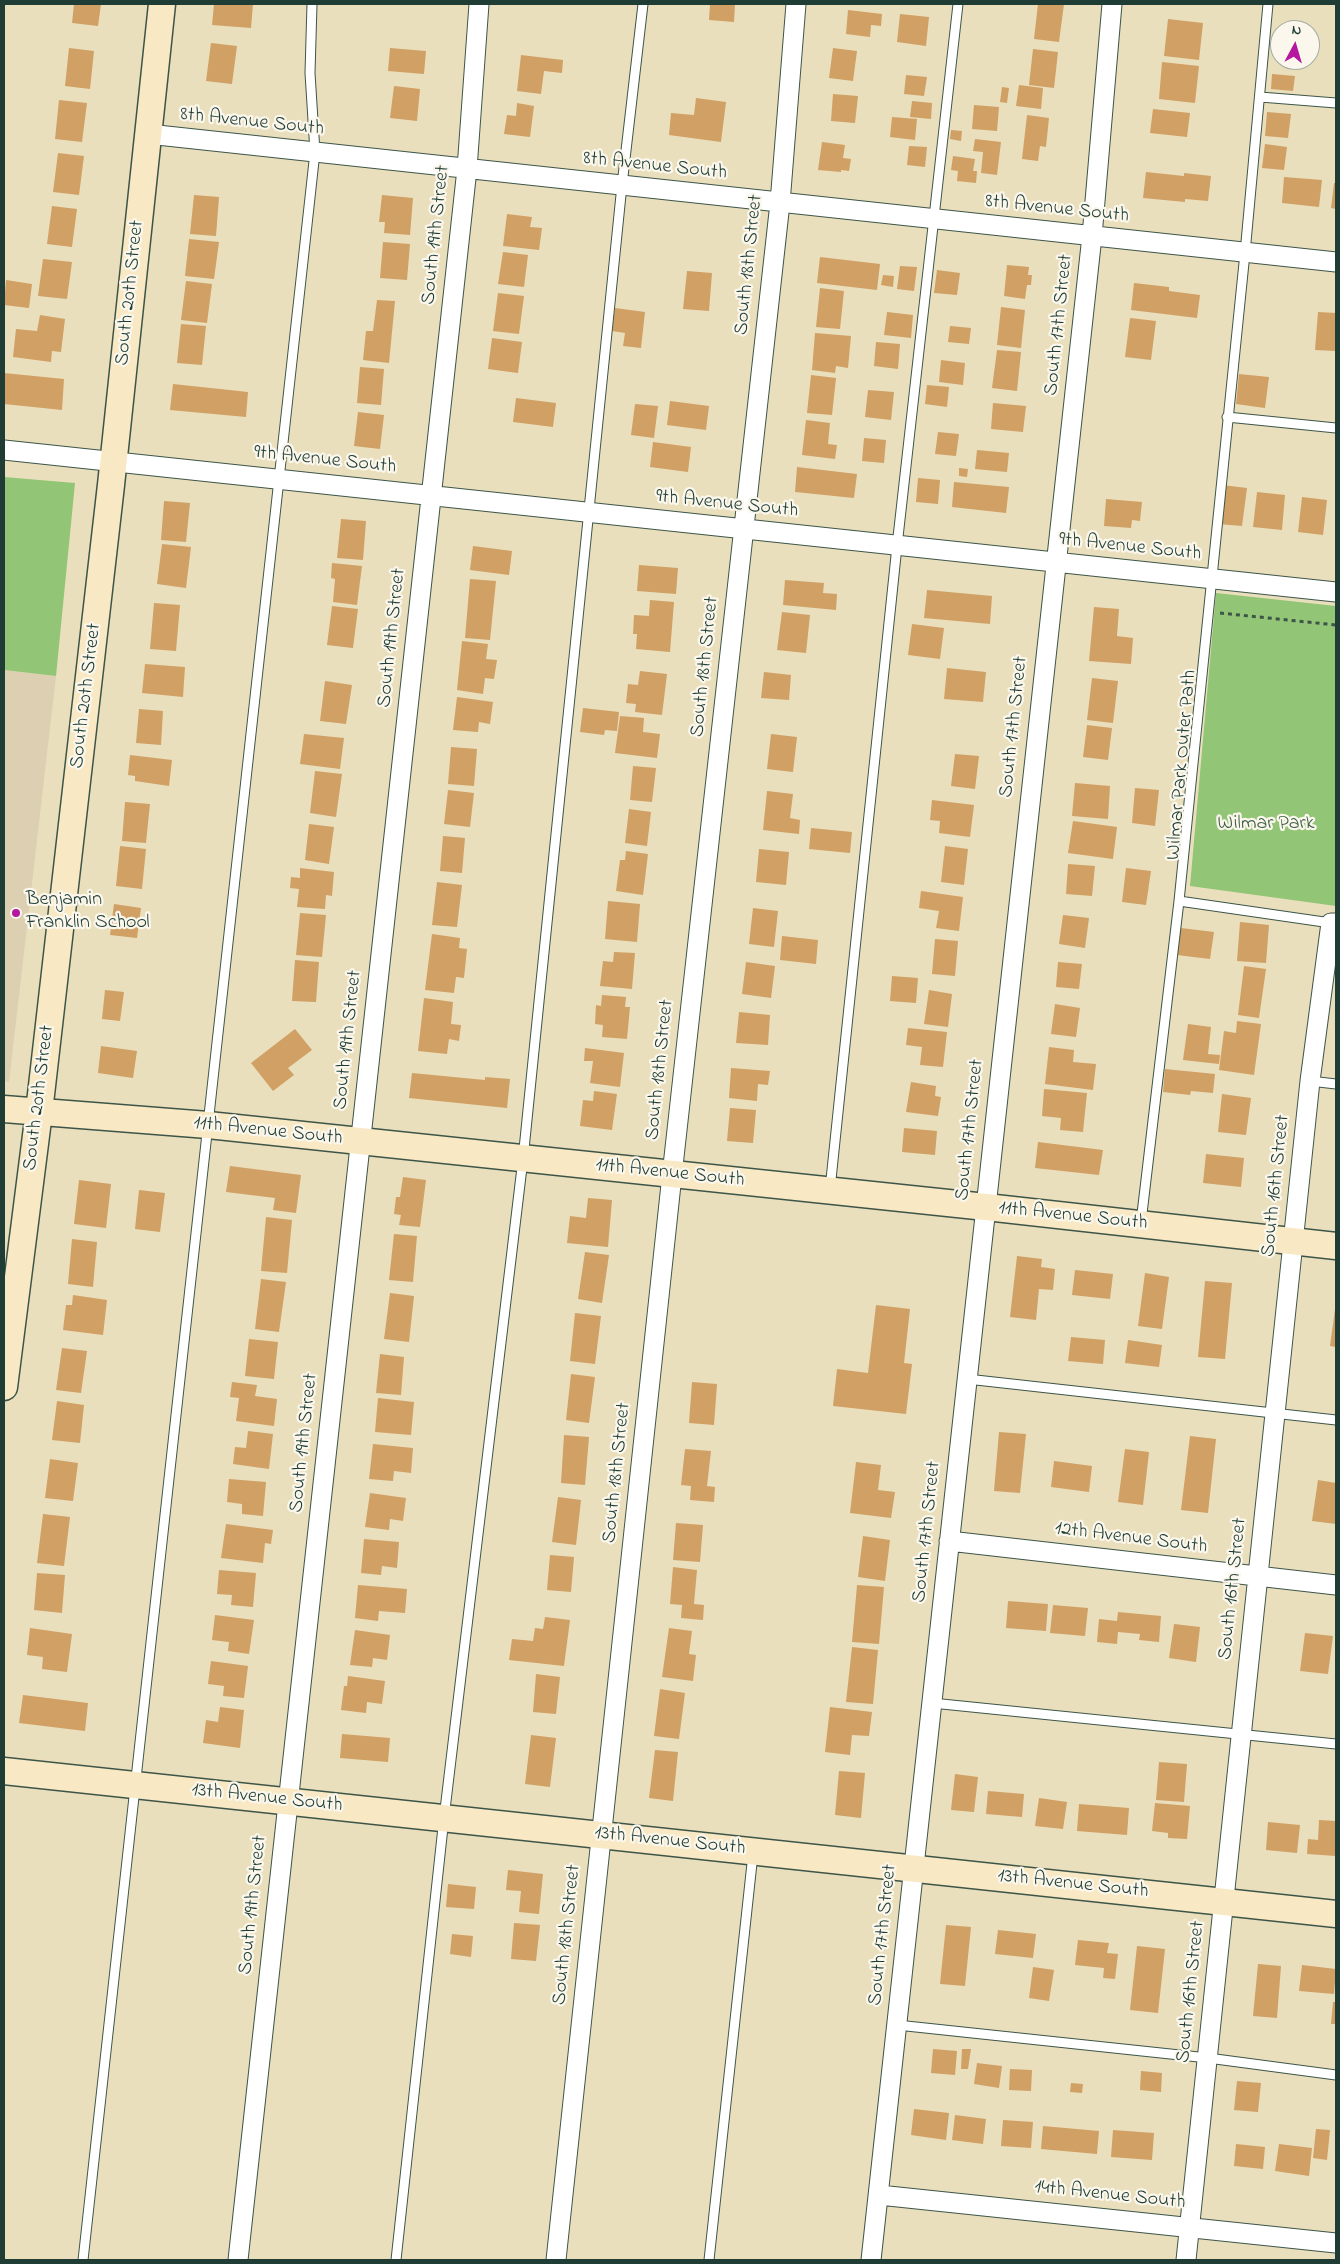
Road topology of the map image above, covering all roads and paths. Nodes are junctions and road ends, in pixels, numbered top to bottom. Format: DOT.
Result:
graph roads {
  1 [pos="162,4"];
  2 [pos="312,4"];
  3 [pos="479,4"];
  4 [pos="643,4"];
  5 [pos="796,4"];
  6 [pos="958,4"];
  7 [pos="1112,4"];
  8 [pos="1268,4"];
  9 [pos="1260,97"];
  10 [pos="1336,103"];
  11 [pos="148,134"];
  12 [pos="315,152"];
  13 [pos="467,168"];
  14 [pos="622,186"];
  15 [pos="780,203"];
  16 [pos="934,220"];
  17 [pos="1092,236"];
  18 [pos="1245,253"];
  19 [pos="1336,262"];
  20 [pos="1227,417"];
  21 [pos="1336,428"];
  22 [pos="4,450"];
  23 [pos="114,461"];
  24 [pos="279,479"];
  25 [pos="432,496"];
  26 [pos="590,513"];
  27 [pos="744,529"];
  28 [pos="897,546"];
  29 [pos="1056,563"];
  30 [pos="1211,579"];
  31 [pos="1336,592"];
  32 [pos="1213,612"];
  33 [pos="1336,625"];
  34 [pos="1179,901"];
  35 [pos="1334,923"];
  36 [pos="1310,1081"];
  37 [pos="1336,1084"];
  38 [pos="4,1109"];
  39 [pos="39,1112"];
  40 [pos="208,1126"];
  41 [pos="361,1142"];
  42 [pos="524,1159"];
  43 [pos="672,1175"];
  44 [pos="830,1191"];
  45 [pos="986,1207"];
  46 [pos="1141,1224"];
  47 [pos="1294,1242"];
  48 [pos="1336,1246"];
  49 [pos="10,1285"];
  50 [pos="967,1379"];
  51 [pos="4,1387"];
  52 [pos="1275,1413"];
  53 [pos="1336,1420"];
  54 [pos="949,1541"];
  55 [pos="1257,1577"];
  56 [pos="1336,1585"];
  57 [pos="932,1703"];
  58 [pos="1242,1734"];
  59 [pos="1336,1744"];
  60 [pos="4,1771"];
  61 [pos="135,1785"];
  62 [pos="288,1801"];
  63 [pos="444,1818"];
  64 [pos="602,1834"];
  65 [pos="753,1851"];
  66 [pos="914,1869"];
  67 [pos="1225,1902"];
  68 [pos="1336,1914"];
  69 [pos="897,2025"];
  70 [pos="1208,2058"];
  71 [pos="1336,2075"];
  72 [pos="879,2195"];
  73 [pos="1189,2227"];
  74 [pos="1336,2243"];
  75 [pos="83,2260"];
  76 [pos="238,2260"];
  77 [pos="396,2260"];
  78 [pos="556,2260"];
  79 [pos="709,2260"];
  80 [pos="871,2260"];
  81 [pos="1186,2260"];
  1 -- 11 [label="street, South 20th Street"];
  2 -- 12 [label="lane"];
  3 -- 13 [label="street, South 19th Street"];
  4 -- 14 [label="lane"];
  5 -- 15 [label="street, South 18th Street"];
  6 -- 16 [label="lane"];
  7 -- 17 [label="street, South 17th Street"];
  8 -- 9 [label="lane"];
  9 -- 10 [label="lane"];
  9 -- 18 [label="lane"];
  11 -- 12 [label="street, 8th Avenue South"];
  11 -- 23 [label="street, South 20th Street"];
  12 -- 13 [label="street, 8th Avenue South"];
  12 -- 24 [label="lane"];
  13 -- 14 [label="street, 8th Avenue South"];
  13 -- 25 [label="street, South 19th Street"];
  14 -- 15 [label="street, 8th Avenue South"];
  14 -- 26 [label="lane"];
  15 -- 16 [label="street, 8th Avenue South"];
  15 -- 27 [label="street, South 18th Street"];
  16 -- 17 [label="street, 8th Avenue South"];
  16 -- 28 [label="lane"];
  17 -- 18 [label="street, 8th Avenue South"];
  17 -- 29 [label="street, South 17th Street"];
  18 -- 19 [label="street, 8th Avenue South"];
  18 -- 20 [label="lane"];
  20 -- 21 [label="lane"];
  20 -- 30 [label="lane"];
  22 -- 23 [label="street, 9th Avenue South"];
  23 -- 24 [label="street, 9th Avenue South"];
  23 -- 39 [label="street, South 20th Street"];
  24 -- 25 [label="street, 9th Avenue South"];
  24 -- 40 [label="lane"];
  25 -- 26 [label="street, 9th Avenue South"];
  25 -- 41 [label="street, South 19th Street"];
  26 -- 27 [label="street, 9th Avenue South"];
  26 -- 42 [label="lane"];
  27 -- 28 [label="street, 9th Avenue South"];
  27 -- 43 [label="street, South 18th Street"];
  28 -- 29 [label="street, 9th Avenue South"];
  28 -- 44 [label="lane"];
  29 -- 30 [label="street, 9th Avenue South"];
  29 -- 45 [label="street, South 17th Street"];
  30 -- 31 [label="street, 9th Avenue South"];
  30 -- 34 [label="lane"];
  32 -- 33 [label="path"];
  34 -- 35 [label="lane"];
  34 -- 46 [label="lane"];
  35 -- 36 [label="street, South 16th Street"];
  36 -- 37 [label="lane"];
  36 -- 47 [label="street, South 16th Street"];
  38 -- 39 [label="street, 11th Avenue South"];
  39 -- 40 [label="street, 11th Avenue South"];
  39 -- 49 [label="street, South 20th Street"];
  40 -- 41 [label="street, 11th Avenue South"];
  40 -- 61 [label="lane"];
  41 -- 42 [label="street, 11th Avenue South"];
  41 -- 62 [label="street, South 19th Street"];
  42 -- 43 [label="street, 11th Avenue South"];
  42 -- 63 [label="lane"];
  43 -- 44 [label="street, 11th Avenue South"];
  43 -- 64 [label="street, South 18th Street"];
  44 -- 45 [label="street, 11th Avenue South"];
  45 -- 46 [label="street, 11th Avenue South"];
  45 -- 50 [label="street, South 17th Street"];
  46 -- 47 [label="street, 11th Avenue South"];
  47 -- 48 [label="street, 11th Avenue South"];
  47 -- 52 [label="street, South 16th Street"];
  49 -- 51 [label="street, South 20th Street"];
  50 -- 52 [label="lane"];
  50 -- 54 [label="street, South 17th Street"];
  52 -- 53 [label="lane"];
  52 -- 55 [label="street, South 16th Street"];
  54 -- 55 [label="street, 12th Avenue South"];
  54 -- 57 [label="street, South 17th Street"];
  55 -- 56 [label="street, 12th Avenue South"];
  55 -- 58 [label="street, South 16th Street"];
  57 -- 58 [label="lane"];
  57 -- 66 [label="street, South 17th Street"];
  58 -- 59 [label="lane"];
  58 -- 67 [label="street, South 16th Street"];
  60 -- 61 [label="street, 13th Avenue South"];
  61 -- 62 [label="street, 13th Avenue South"];
  61 -- 75 [label="lane"];
  62 -- 63 [label="street, 13th Avenue South"];
  62 -- 76 [label="street, South 19th Street"];
  63 -- 64 [label="street, 13th Avenue South"];
  63 -- 77 [label="lane"];
  64 -- 65 [label="street, 13th Avenue South"];
  64 -- 78 [label="street, South 18th Street"];
  65 -- 66 [label="street, 13th Avenue South"];
  65 -- 79 [label="lane"];
  66 -- 67 [label="street, 13th Avenue South"];
  66 -- 69 [label="street, South 17th Street"];
  67 -- 68 [label="street, 13th Avenue South"];
  67 -- 70 [label="street, South 16th Street"];
  69 -- 70 [label="lane"];
  69 -- 72 [label="street, South 17th Street"];
  70 -- 71 [label="lane"];
  70 -- 73 [label="street, South 16th Street"];
  72 -- 73 [label="street, 14th Avenue South"];
  72 -- 80 [label="street, South 17th Street"];
  73 -- 74 [label="street, 14th Avenue South"];
  73 -- 81 [label="street, South 16th Street"];
}
